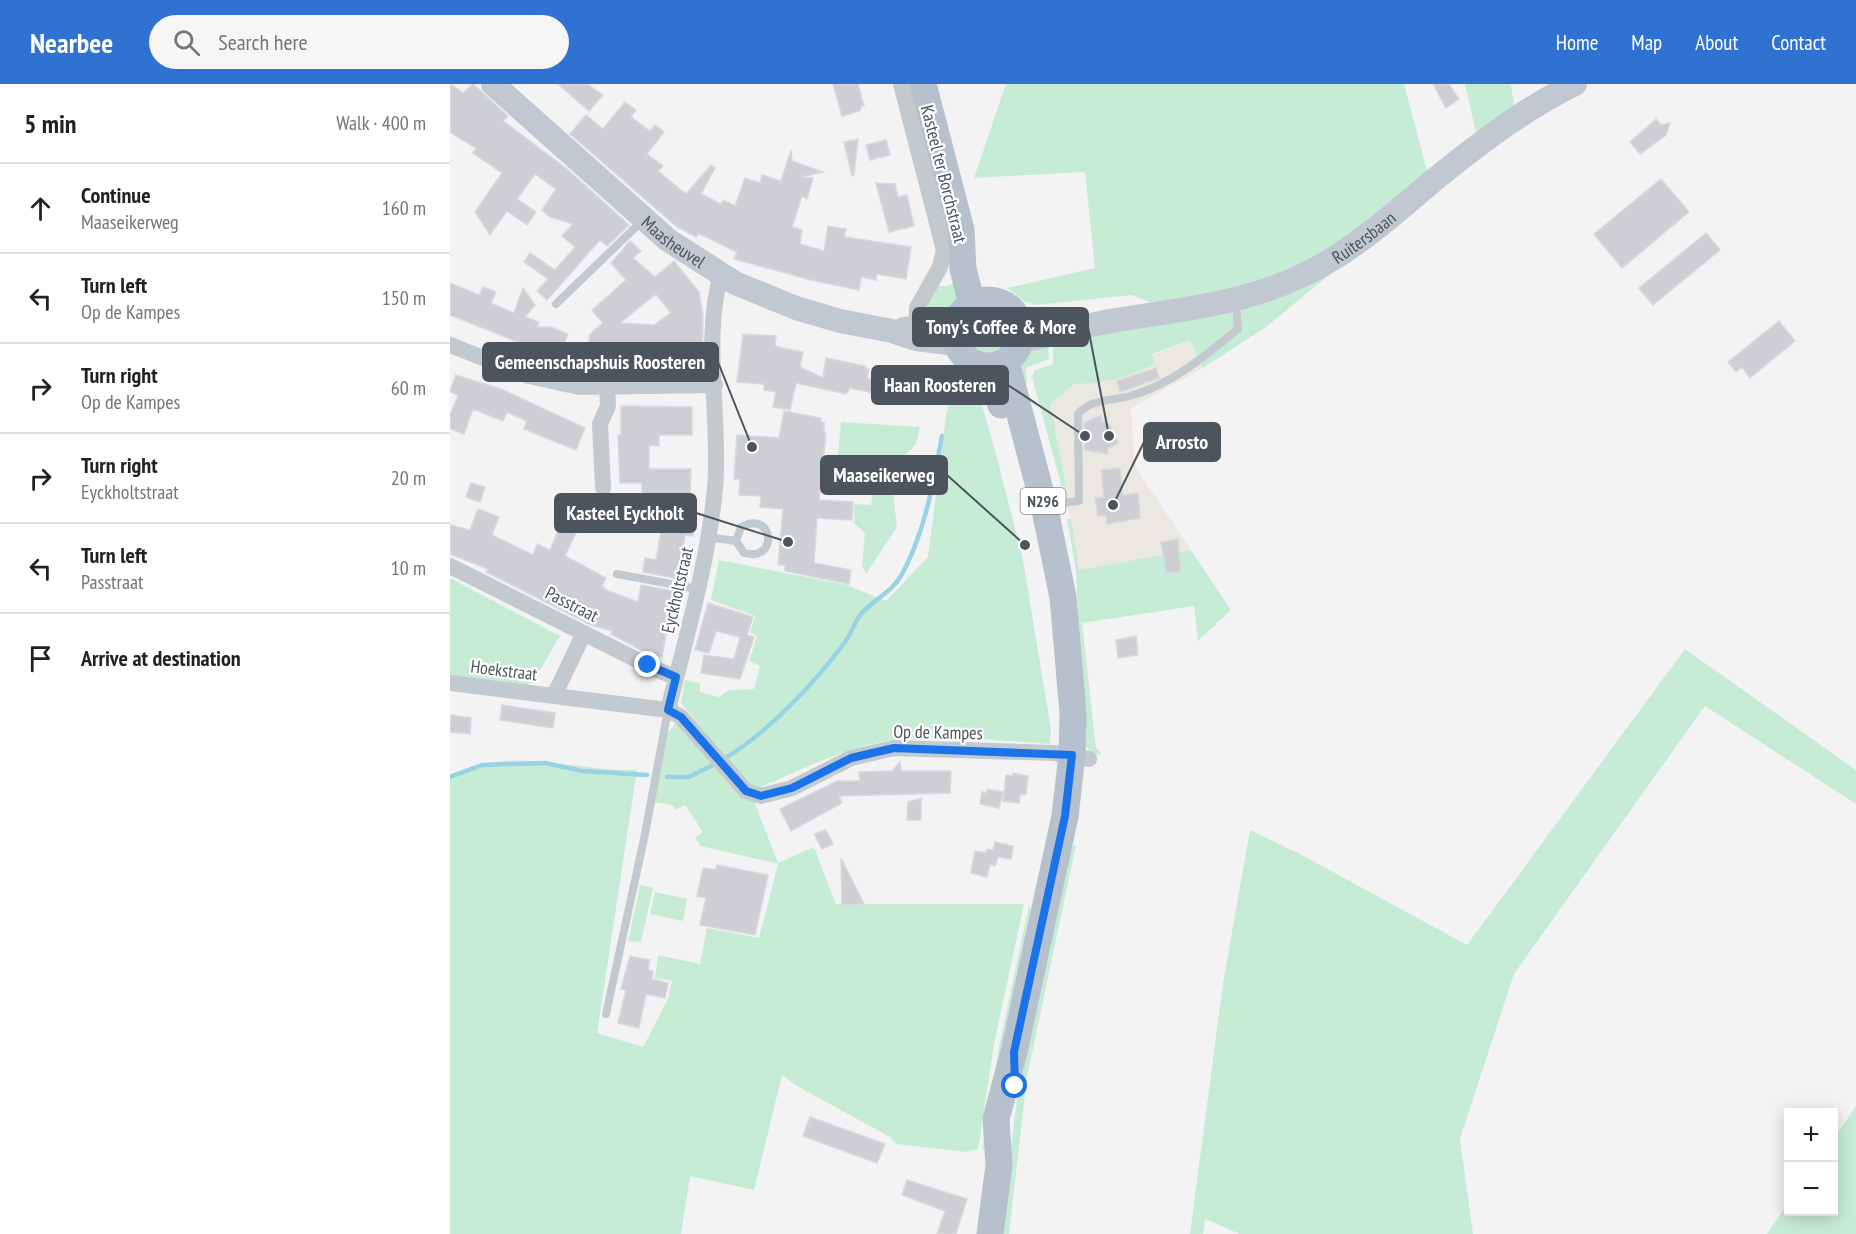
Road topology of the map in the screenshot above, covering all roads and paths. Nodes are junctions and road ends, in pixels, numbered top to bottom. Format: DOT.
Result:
graph roads {
  1 [pos="494,84"];
  2 [pos="901,84"];
  3 [pos="923,84"];
  4 [pos="1575,84"];
  5 [pos="644,219"];
  6 [pos="721,275"];
  7 [pos="1236,301"];
  8 [pos="556,304"];
  9 [pos="968,318"];
  10 [pos="908,332"];
  11 [pos="450,345"];
  12 [pos="1008,348"];
  13 [pos="716,385"];
  14 [pos="607,387"];
  15 [pos="603,488"];
  16 [pos="1037,506"];
  17 [pos="708,537"];
  18 [pos="736,541"];
  19 [pos="450,566"];
  20 [pos="616,574"];
  21 [pos="698,589"];
  22 [pos="584,633"];
  23 [pos="676,677"];
  24 [pos="450,683"];
  25 [pos="554,696"];
  26 [pos="668,710"];
  27 [pos="1072,756"];
  28 [pos="606,1014"];
  29 [pos="990,1234"];
  1 -- 5 [label="street, Maasheuvel"];
  2 -- 10 [label="street, Kasteel ter Borchstraat"];
  3 -- 9 [label="main road"];
  4 -- 7 [label="street, Ruitersbaan"];
  5 -- 6 [label="street, Maasheuvel"];
  5 -- 8 [label="lane"];
  6 -- 10 [label="street, Maasheuvel"];
  6 -- 13 [label="street, Eyckholtstraat"];
  7 -- 12 [label="street, Ruitersbaan"];
  7 -- 16 [label="lane"];
  9 -- 10 [label="street, Maasheuvel"];
  9 -- 12 [label="main road"];
  9 -- 12 [label="main road"];
  11 -- 14 [label="street"];
  12 -- 16 [label="main road, N296"];
  13 -- 14 [label="street"];
  13 -- 17 [label="street, Eyckholtstraat"];
  14 -- 15 [label="street"];
  16 -- 27 [label="main road, N296"];
  17 -- 18 [label="lane"];
  17 -- 21 [label="street, Eyckholtstraat"];
  19 -- 22 [label="street, Passtraat"];
  20 -- 21 [label="lane"];
  21 -- 23 [label="street, Eyckholtstraat"];
  22 -- 23 [label="street, Passtraat"];
  22 -- 25 [label="street, Hoekstraat"];
  23 -- 26 [label="street, Eyckholtstraat"];
  24 -- 25 [label="street, Hoekstraat"];
  25 -- 26 [label="street"];
  26 -- 27 [label="street, Op de Kampes"];
  26 -- 28 [label="lane, Eyckholtstraat"];
  27 -- 29 [label="main road, N296"];
}
